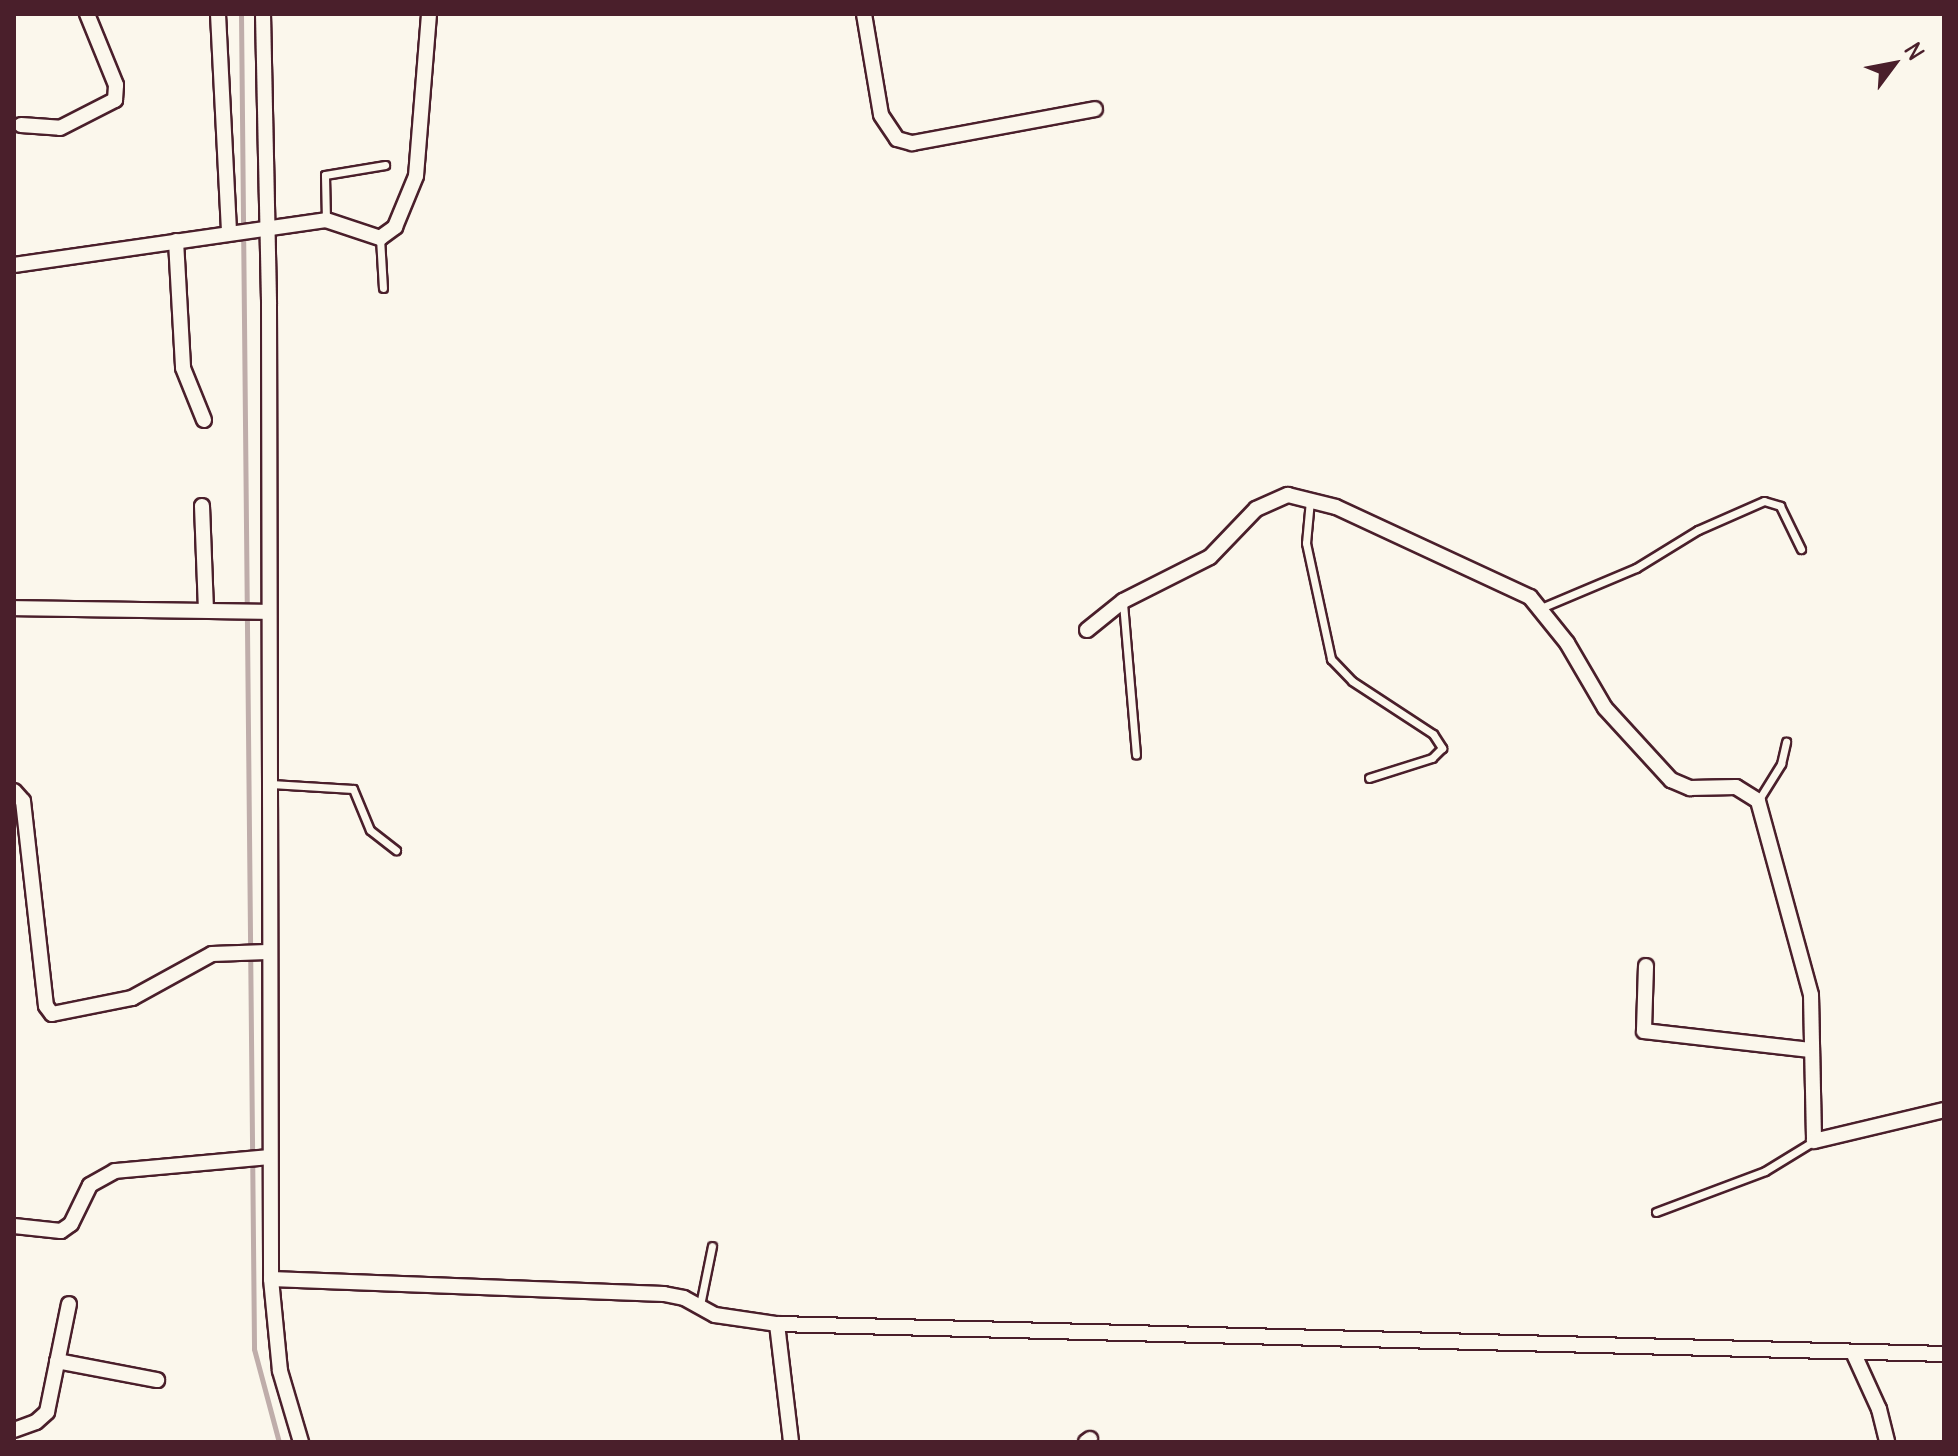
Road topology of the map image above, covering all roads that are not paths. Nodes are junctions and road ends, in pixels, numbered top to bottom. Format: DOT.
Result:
graph roads {
  1 [pos="87,14"];
  2 [pos="218,14"];
  3 [pos="263,14"];
  4 [pos="429,14"];
  5 [pos="864,14"];
  6 [pos="1095,109"];
  7 [pos="21,125"];
  8 [pos="385,165"];
  9 [pos="326,220"];
  10 [pos="263,229"];
  11 [pos="233,233"];
  12 [pos="380,238"];
  13 [pos="176,241"];
  14 [pos="14,265"];
  15 [pos="383,288"];
  16 [pos="204,420"];
  17 [pos="1311,498"];
  18 [pos="202,506"];
  19 [pos="1801,549"];
  20 [pos="1123,601"];
  21 [pos="14,608"];
  22 [pos="1541,608"];
  23 [pos="206,610"];
  24 [pos="269,612"];
  25 [pos="1087,630"];
  26 [pos="1786,742"];
  27 [pos="1136,754"];
  28 [pos="1369,778"];
  29 [pos="269,784"];
  30 [pos="14,791"];
  31 [pos="1758,801"];
  32 [pos="396,850"];
  33 [pos="261,951"];
  34 [pos="1646,966"];
  35 [pos="1810,1050"];
  36 [pos="1944,1110"];
  37 [pos="1814,1141"];
  38 [pos="268,1157"];
  39 [pos="1656,1212"];
  40 [pos="14,1226"];
  41 [pos="712,1246"];
  42 [pos="271,1279"];
  43 [pos="69,1304"];
  44 [pos="700,1305"];
  45 [pos="777,1324"];
  46 [pos="1853,1352"];
  47 [pos="1944,1354"];
  48 [pos="57,1361"];
  49 [pos="157,1380"];
  50 [pos="14,1430"];
  51 [pos="301,1442"];
  52 [pos="791,1442"];
  53 [pos="1887,1442"];
  1 -- 7 [label="street"];
  2 -- 11 [label="street"];
  3 -- 10 [label="street"];
  4 -- 12 [label="street"];
  5 -- 6 [label="street"];
  8 -- 9 [label="lane"];
  9 -- 10 [label="street"];
  9 -- 12 [label="street"];
  10 -- 11 [label="street"];
  10 -- 24 [label="street"];
  11 -- 13 [label="street"];
  12 -- 15 [label="lane"];
  13 -- 14 [label="street"];
  13 -- 16 [label="street"];
  17 -- 20 [label="street"];
  17 -- 22 [label="street"];
  17 -- 28 [label="lane"];
  18 -- 23 [label="street"];
  19 -- 22 [label="lane"];
  20 -- 25 [label="street"];
  20 -- 27 [label="lane"];
  21 -- 23 [label="street"];
  22 -- 31 [label="street"];
  23 -- 24 [label="street"];
  24 -- 29 [label="street"];
  26 -- 31 [label="lane"];
  29 -- 32 [label="lane"];
  29 -- 33 [label="street"];
  30 -- 33 [label="street"];
  31 -- 35 [label="street"];
  33 -- 38 [label="street"];
  34 -- 35 [label="street"];
  35 -- 37 [label="street"];
  36 -- 37 [label="street"];
  37 -- 39 [label="lane"];
  38 -- 40 [label="street"];
  38 -- 42 [label="street"];
  41 -- 44 [label="lane"];
  42 -- 44 [label="street"];
  42 -- 51 [label="street"];
  43 -- 48 [label="street"];
  44 -- 45 [label="street"];
  45 -- 46 [label="street"];
  45 -- 52 [label="street"];
  46 -- 47 [label="street"];
  46 -- 53 [label="street"];
  48 -- 49 [label="street"];
  48 -- 50 [label="street"];
}
